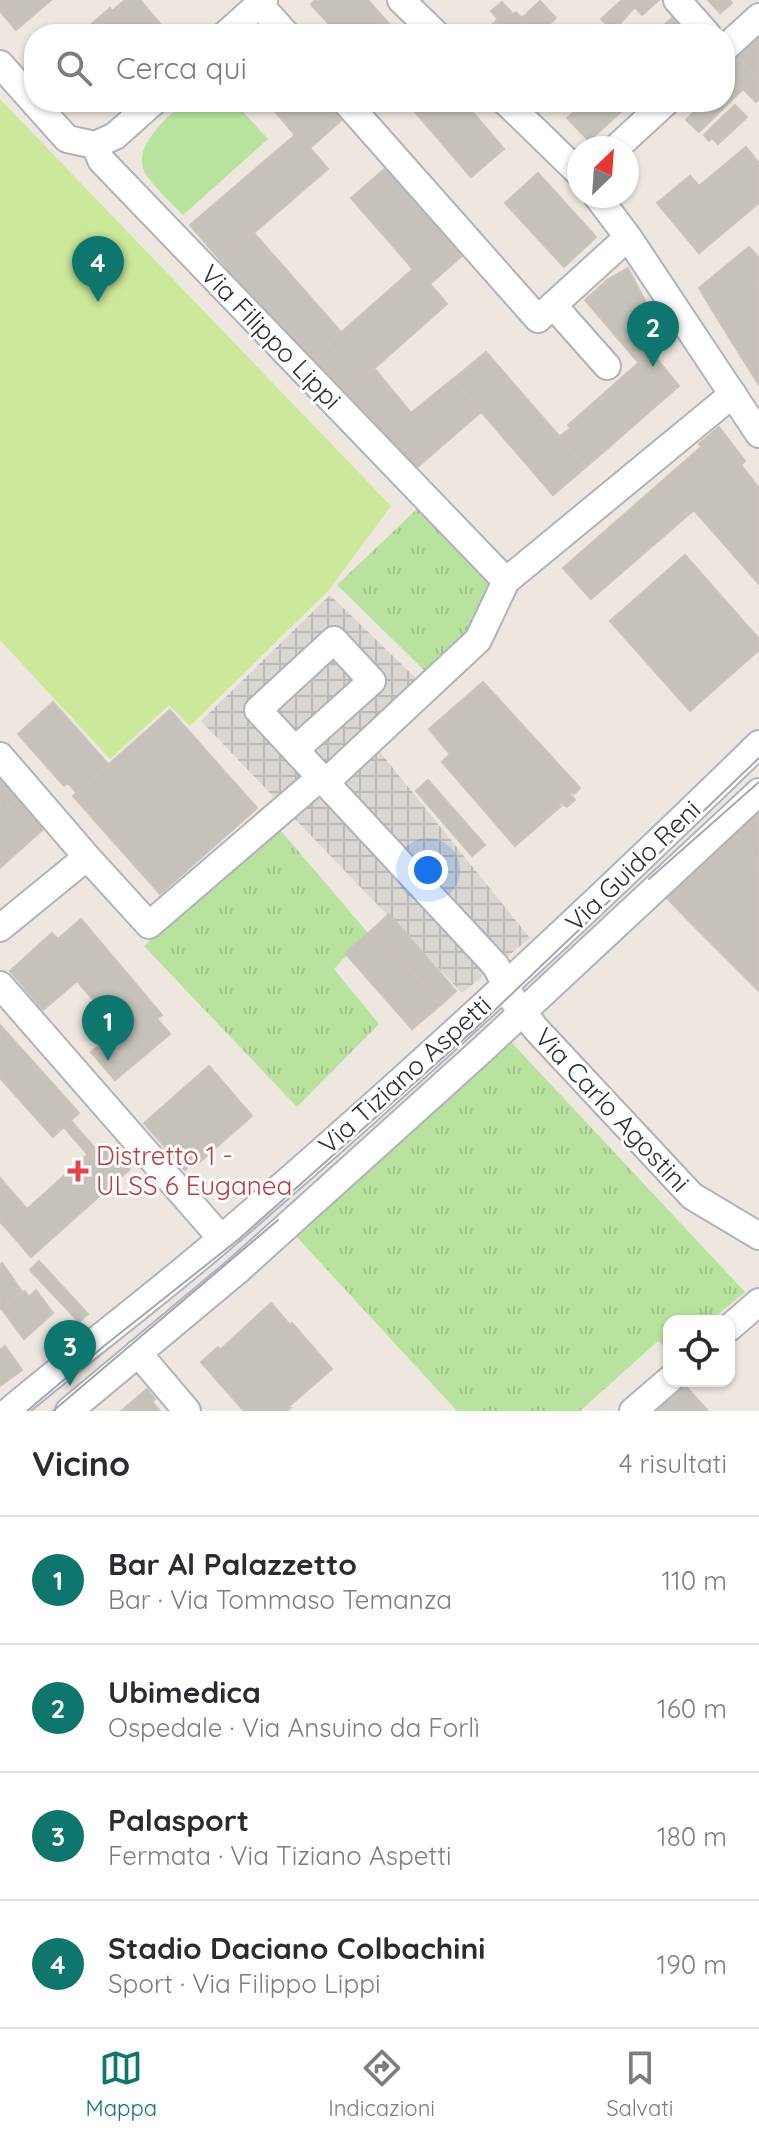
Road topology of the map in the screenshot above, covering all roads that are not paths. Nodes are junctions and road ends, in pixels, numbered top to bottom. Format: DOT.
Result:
graph roads {
  1 [pos="677,0"];
  2 [pos="262,2"];
  3 [pos="409,3"];
  4 [pos="759,17"];
  5 [pos="237,24"];
  6 [pos="278,24"];
  7 [pos="427,24"];
  8 [pos="698,24"];
  9 [pos="735,39"];
  10 [pos="0,64"];
  11 [pos="24,91"];
  12 [pos="43,112"];
  13 [pos="142,112"];
  14 [pos="355,112"];
  15 [pos="516,112"];
  16 [pos="655,112"];
  17 [pos="629,136"];
  18 [pos="95,145"];
  19 [pos="567,161"];
  20 [pos="606,208"];
  21 [pos="628,237"];
  22 [pos="553,305"];
  23 [pos="607,366"];
  24 [pos="733,394"];
  25 [pos="759,434"];
  26 [pos="506,581"];
  27 [pos="759,744"];
  28 [pos="295,750"];
  29 [pos="0,756"];
  30 [pos="323,780"];
  31 [pos="759,792"];
  32 [pos="87,857"];
  33 [pos="0,928"];
  34 [pos="0,985"];
  35 [pos="514,999"];
  36 [pos="759,1236"];
  37 [pos="221,1238"];
  38 [pos="759,1302"];
  39 [pos="735,1323"];
  40 [pos="138,1353"];
  41 [pos="663,1385"];
  42 [pos="9,1411"];
  43 [pos="69,1411"];
  44 [pos="187,1411"];
  45 [pos="633,1411"];
  1 -- 8 [label="street"];
  2 -- 5 [label="street"];
  2 -- 6 [label="street"];
  3 -- 7 [label="street"];
  4 -- 9 [label="street"];
  10 -- 11 [label="street"];
  12 -- 18 [label="street"];
  13 -- 18 [label="street"];
  14 -- 22 [label="street"];
  15 -- 19 [label="street"];
  16 -- 17 [label="street"];
  18 -- 26 [label="street, Via Filippo Lippi"];
  20 -- 21 [label="street"];
  21 -- 22 [label="street"];
  21 -- 24 [label="street"];
  22 -- 23 [label="street"];
  24 -- 25 [label="street"];
  24 -- 26 [label="street"];
  26 -- 30 [label="street"];
  27 -- 35 [label="street, Via Guido Reni"];
  28 -- 30 [label="street, Via Carlo Agostini"];
  29 -- 32 [label="street"];
  30 -- 32 [label="street"];
  30 -- 35 [label="street, Via Carlo Agostini"];
  31 -- 35 [label="street, Via Guido Reni"];
  32 -- 33 [label="street"];
  34 -- 37 [label="street"];
  35 -- 36 [label="street, Via Carlo Agostini"];
  35 -- 37 [label="street, Via Tiziano Aspetti"];
  35 -- 40 [label="street, Via Tiziano Aspetti"];
  37 -- 42 [label="street, Via Tiziano Aspetti"];
  38 -- 39 [label="street"];
  40 -- 43 [label="street, Via Tiziano Aspetti"];
  40 -- 44 [label="street"];
  41 -- 45 [label="street"];
}
